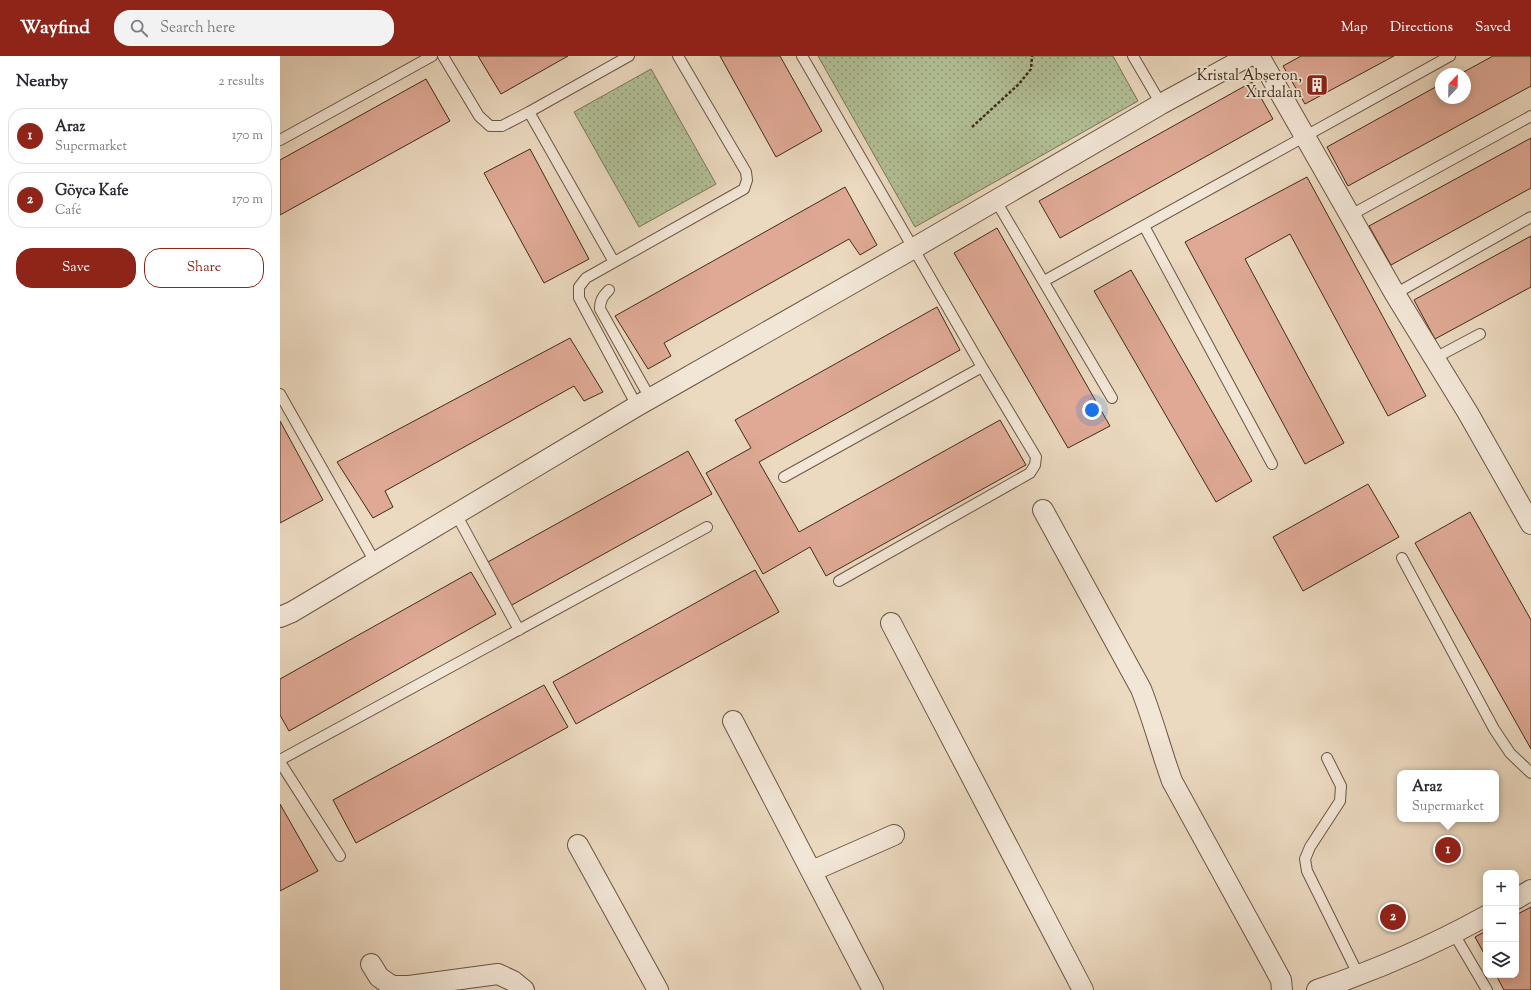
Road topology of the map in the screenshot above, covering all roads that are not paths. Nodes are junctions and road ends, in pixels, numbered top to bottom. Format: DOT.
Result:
graph roads {
  1 [pos="432,56"];
  2 [pos="443,56"];
  3 [pos="629,56"];
  4 [pos="678,56"];
  5 [pos="802,56"];
  6 [pos="1132,56"];
  7 [pos="1249,56"];
  8 [pos="1259,56"];
  9 [pos="1450,56"];
  10 [pos="1161,104"];
  11 [pos="529,112"];
  12 [pos="1531,116"];
  13 [pos="1305,137"];
  14 [pos="280,140"];
  15 [pos="996,201"];
  16 [pos="1349,216"];
  17 [pos="1531,217"];
  18 [pos="1144,226"];
  19 [pos="914,248"];
  20 [pos="614,262"];
  21 [pos="1044,281"];
  22 [pos="609,290"];
  23 [pos="1395,294"];
  24 [pos="1480,334"];
  25 [pos="1435,358"];
  26 [pos="982,367"];
  27 [pos="280,394"];
  28 [pos="1112,398"];
  29 [pos="644,402"];
  30 [pos="1272,464"];
  31 [pos="784,477"];
  32 [pos="1043,510"];
  33 [pos="456,514"];
  34 [pos="1531,524"];
  35 [pos="707,527"];
  36 [pos="1402,558"];
  37 [pos="376,562"];
  38 [pos="839,581"];
  39 [pos="280,617"];
  40 [pos="891,623"];
  41 [pos="519,630"];
  42 [pos="733,721"];
  43 [pos="1327,758"];
  44 [pos="280,761"];
  45 [pos="1531,773"];
  46 [pos="894,835"];
  47 [pos="578,845"];
  48 [pos="340,856"];
  49 [pos="812,871"];
  50 [pos="1531,890"];
  51 [pos="1519,897"];
  52 [pos="1483,918"];
  53 [pos="1454,934"];
  54 [pos="371,964"];
  55 [pos="1359,976"];
  56 [pos="524,990"];
  57 [pos="658,990"];
  58 [pos="873,990"];
  59 [pos="1083,990"];
  60 [pos="1282,990"];
  61 [pos="1317,990"];
  62 [pos="1487,990"];
  1 -- 14 [label="lane"];
  2 -- 11 [label="lane"];
  3 -- 11 [label="lane"];
  4 -- 20 [label="lane"];
  5 -- 19 [label="lane"];
  6 -- 10 [label="lane"];
  7 -- 10 [label="street"];
  8 -- 13 [label="street"];
  9 -- 13 [label="lane"];
  10 -- 15 [label="street"];
  11 -- 20 [label="lane"];
  12 -- 16 [label="lane"];
  13 -- 16 [label="street"];
  13 -- 18 [label="lane"];
  15 -- 19 [label="street"];
  15 -- 21 [label="lane"];
  16 -- 23 [label="street"];
  17 -- 23 [label="lane"];
  18 -- 21 [label="lane"];
  18 -- 30 [label="lane"];
  19 -- 26 [label="lane"];
  19 -- 29 [label="street"];
  20 -- 29 [label="lane"];
  21 -- 28 [label="lane"];
  22 -- 29 [label="lane"];
  23 -- 25 [label="street"];
  24 -- 25 [label="lane"];
  25 -- 34 [label="street"];
  26 -- 31 [label="lane"];
  26 -- 38 [label="lane"];
  27 -- 37 [label="lane"];
  29 -- 33 [label="street"];
  32 -- 60 [label="street"];
  33 -- 37 [label="street"];
  33 -- 41 [label="lane"];
  35 -- 41 [label="lane"];
  36 -- 45 [label="lane"];
  37 -- 39 [label="street"];
  40 -- 59 [label="street"];
  41 -- 44 [label="lane"];
  42 -- 49 [label="street"];
  43 -- 55 [label="lane"];
  44 -- 48 [label="lane"];
  46 -- 49 [label="street"];
  47 -- 57 [label="street"];
  49 -- 58 [label="street"];
  50 -- 51 [label="street"];
  52 -- 53 [label="street"];
  53 -- 55 [label="street"];
  53 -- 62 [label="lane"];
  54 -- 56 [label="street"];
  55 -- 61 [label="street"];
}
